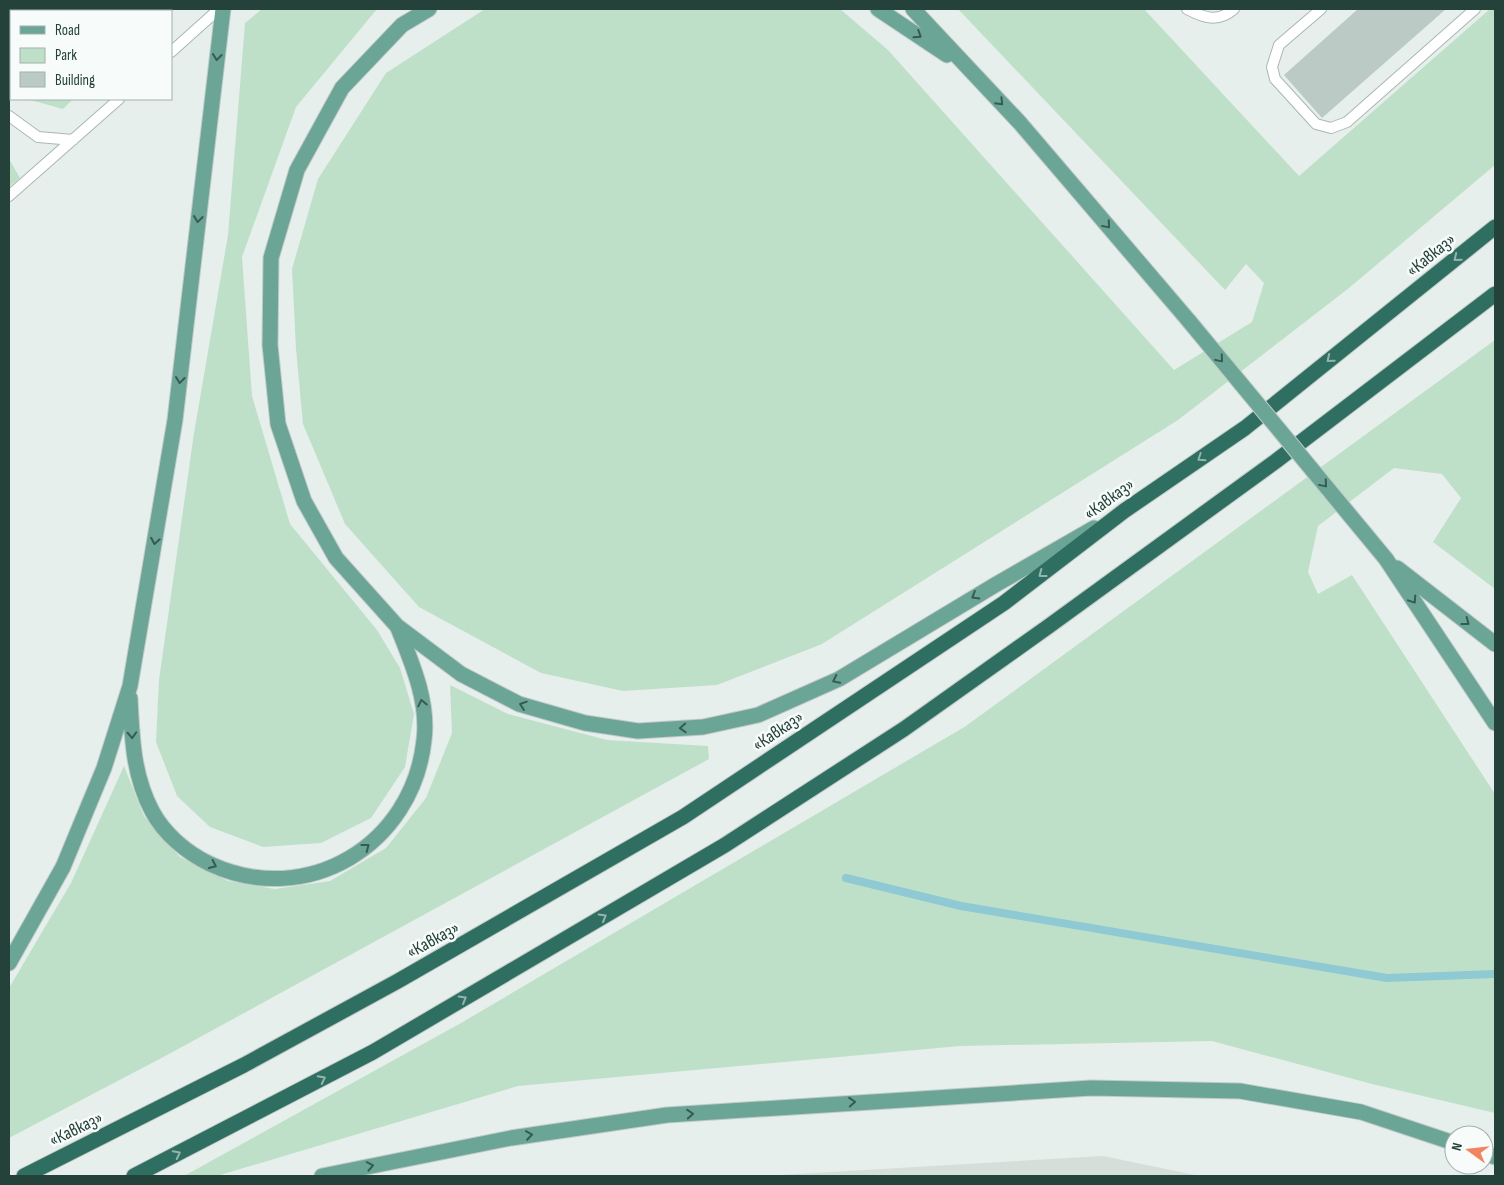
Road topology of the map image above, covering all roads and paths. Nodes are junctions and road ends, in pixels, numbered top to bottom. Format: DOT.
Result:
graph roads {
  1 [pos="221,9"];
  2 [pos="428,9"];
  3 [pos="878,9"];
  4 [pos="913,9"];
  5 [pos="1187,9"];
  6 [pos="1234,9"];
  7 [pos="1321,9"];
  8 [pos="1475,9"];
  9 [pos="172,51"];
  10 [pos="967,67"];
  11 [pos="118,100"];
  12 [pos="9,116"];
  13 [pos="73,140"];
  14 [pos="9,196"];
  15 [pos="1495,227"];
  16 [pos="1495,294"];
  17 [pos="1124,511"];
  18 [pos="1386,560"];
  19 [pos="397,626"];
  20 [pos="1495,644"];
  21 [pos="130,686"];
  22 [pos="1495,723"];
  23 [pos="9,963"];
  24 [pos="1444,1140"];
  25 [pos="24,1176"];
  26 [pos="134,1176"];
  27 [pos="322,1176"];
  1 -- 9 [label="lane"];
  1 -- 21 [label="main road, one-way"];
  2 -- 19 [label="main road"];
  3 -- 10 [label="main road, one-way"];
  4 -- 10 [label="main road"];
  5 -- 6 [label="lane"];
  7 -- 8 [label="lane"];
  10 -- 18 [label="main road, one-way, bridge"];
  11 -- 13 [label="lane"];
  12 -- 13 [label="lane"];
  13 -- 14 [label="lane"];
  15 -- 17 [label="highway, «Кавказ», one-way"];
  26 -- 16 [label="highway, one-way"];
  17 -- 19 [label="main road, one-way"];
  17 -- 25 [label="highway, «Кавказ», one-way"];
  18 -- 20 [label="main road, one-way"];
  18 -- 22 [label="main road, one-way"];
  21 -- 19 [label="main road, one-way"];
  21 -- 23 [label="main road"];
  27 -- 24 [label="main road, one-way"];
}
